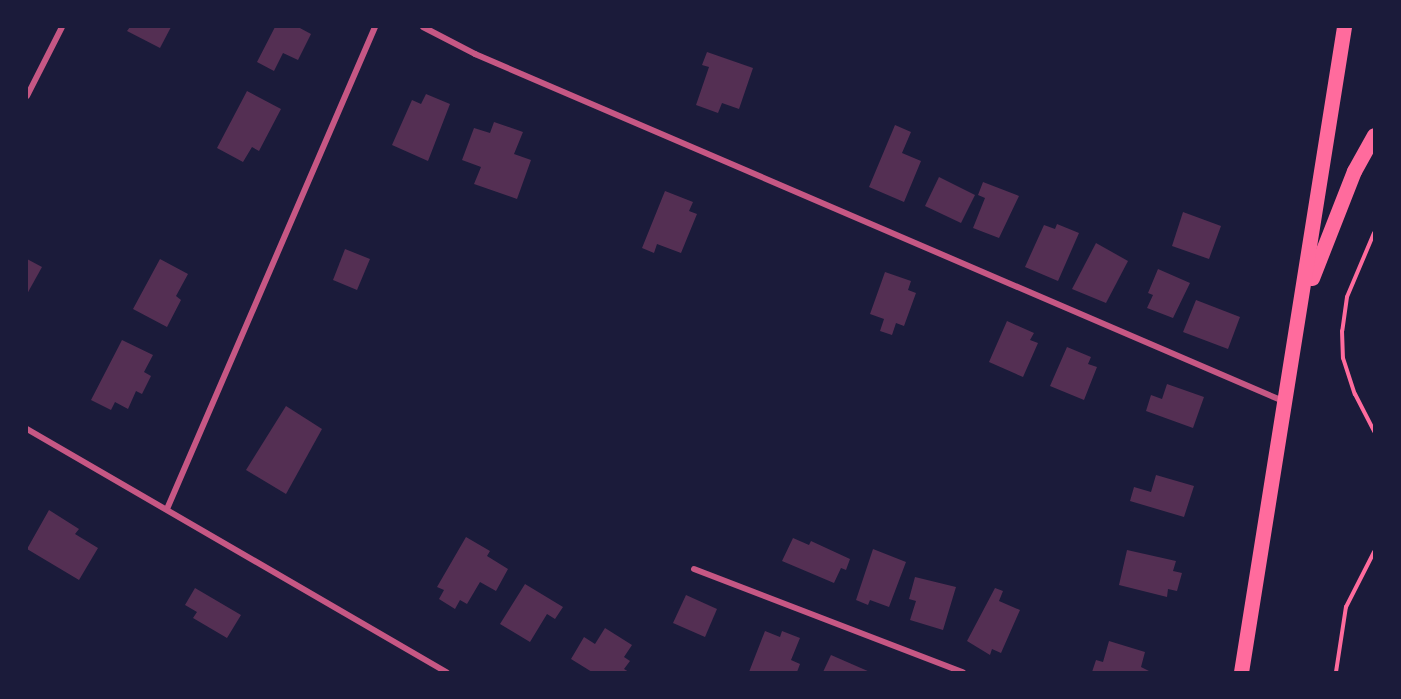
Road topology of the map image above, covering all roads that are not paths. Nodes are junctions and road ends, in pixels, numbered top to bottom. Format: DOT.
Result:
graph roads {
  1 [pos="62,27"];
  2 [pos="375,27"];
  3 [pos="423,27"];
  4 [pos="1344,27"];
  5 [pos="27,96"];
  6 [pos="1374,135"];
  7 [pos="1302,303"];
  8 [pos="1286,402"];
  9 [pos="27,429"];
  10 [pos="167,509"];
  11 [pos="694,569"];
  12 [pos="447,672"];
  13 [pos="963,672"];
  14 [pos="1241,672"];
  1 -- 5 [label="street"];
  2 -- 10 [label="street"];
  3 -- 8 [label="street"];
  4 -- 7 [label="main road"];
  6 -- 7 [label="main road"];
  7 -- 8 [label="main road"];
  8 -- 14 [label="main road"];
  9 -- 10 [label="street"];
  10 -- 12 [label="street"];
  11 -- 13 [label="street"];
}
